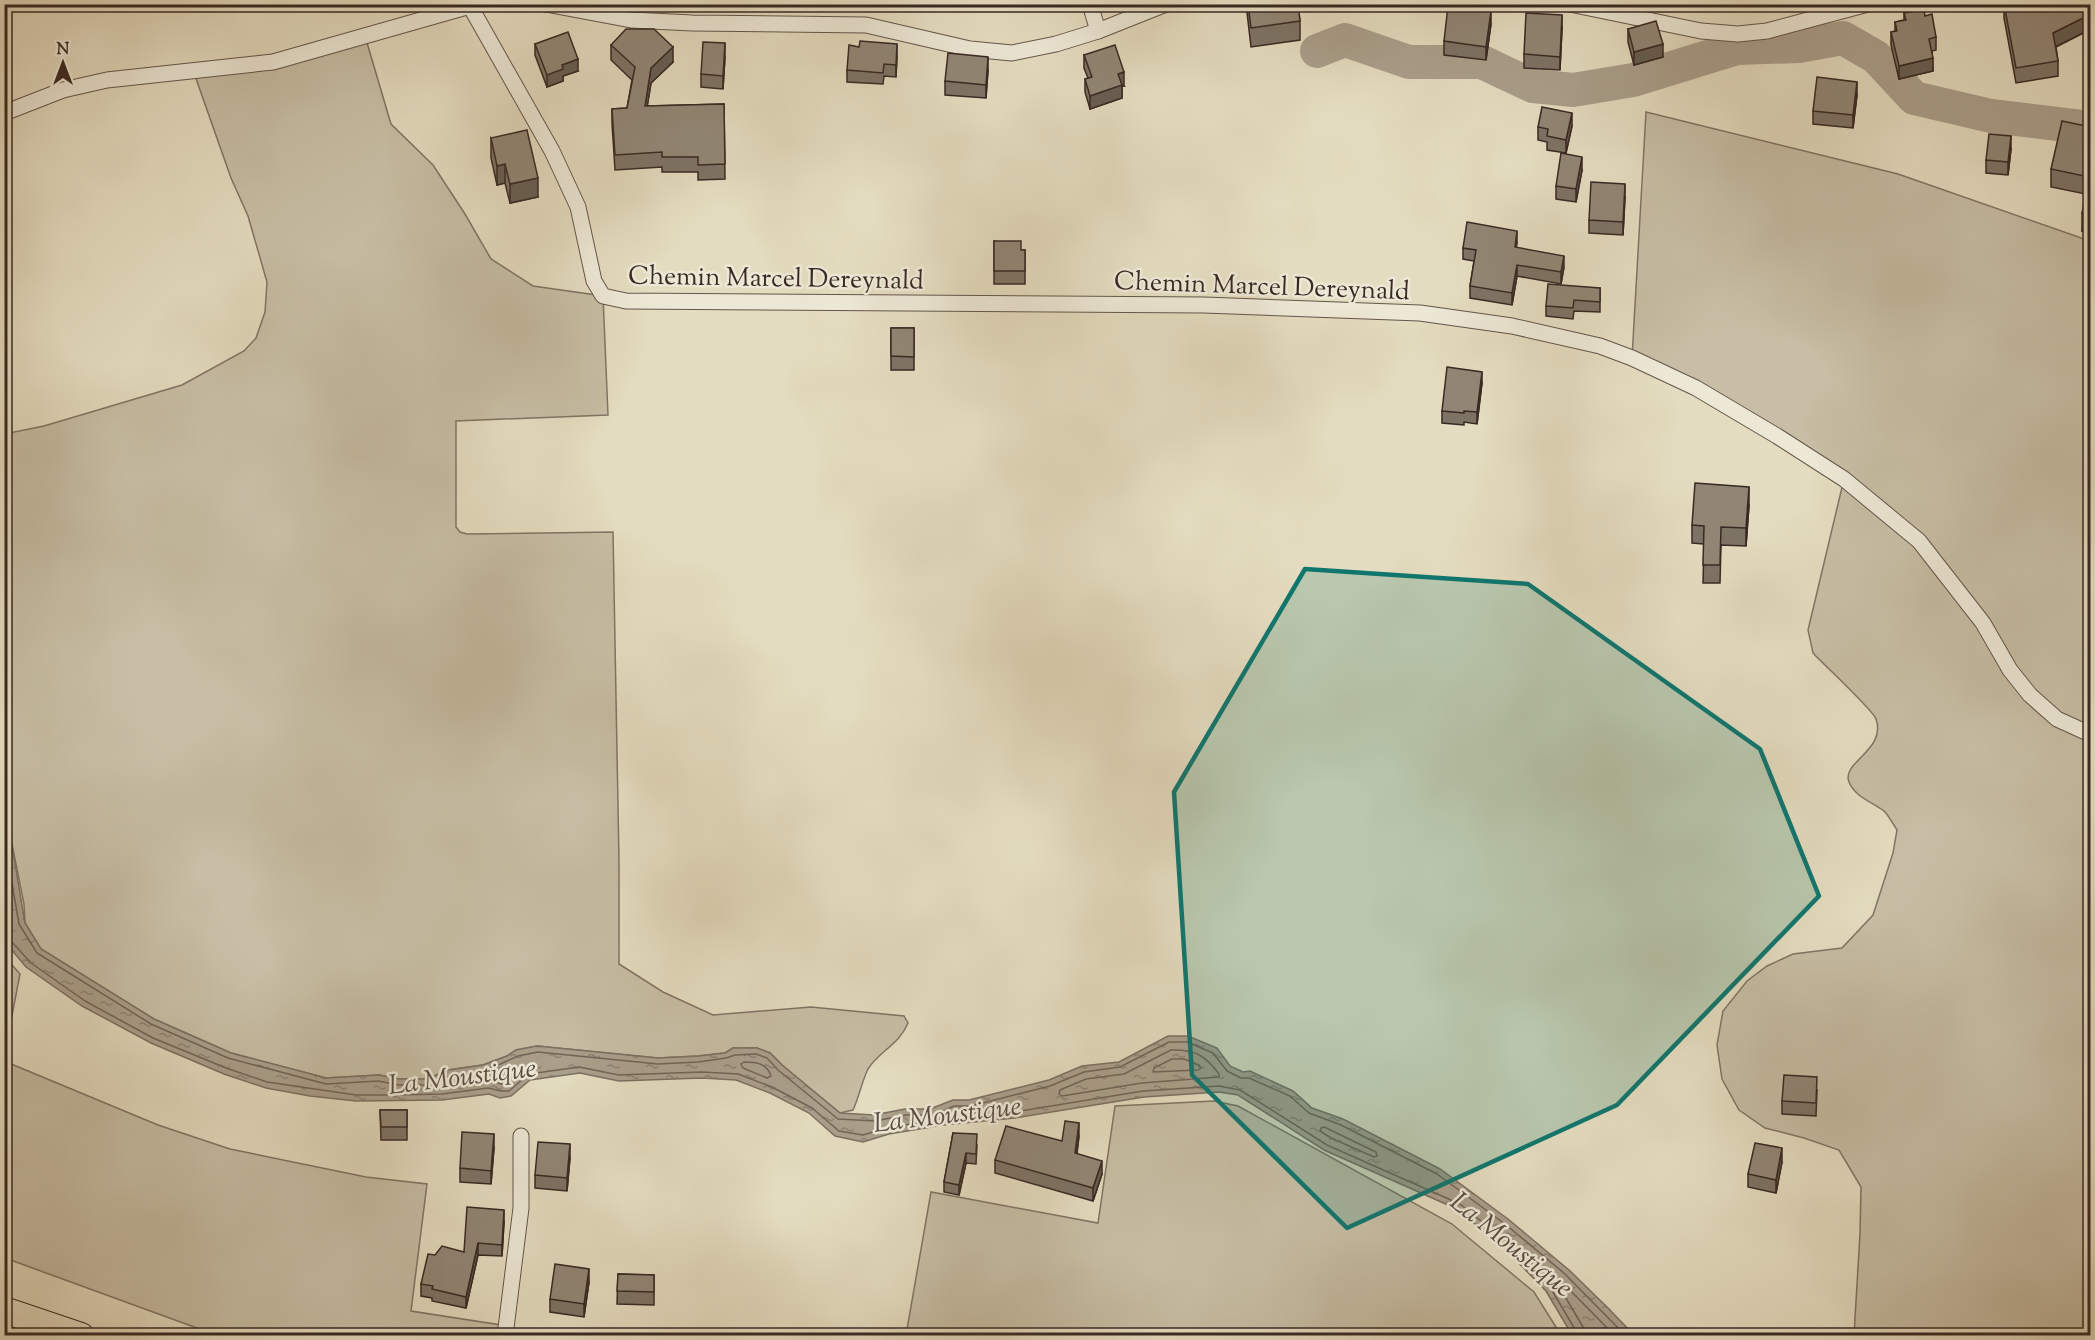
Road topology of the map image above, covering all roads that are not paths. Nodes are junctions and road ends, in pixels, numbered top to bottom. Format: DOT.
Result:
graph roads {
  1 [pos="546,4"];
  2 [pos="1090,4"];
  3 [pos="1166,4"];
  4 [pos="1570,4"];
  5 [pos="1868,4"];
  6 [pos="476,5"];
  7 [pos="1098,31"];
  8 [pos="4,112"];
  9 [pos="2091,734"];
  10 [pos="521,1136"];
  11 [pos="4,1310"];
  12 [pos="81,1335"];
  13 [pos="505,1335"];
  1 -- 7 [label="street"];
  2 -- 7 [label="street"];
  3 -- 7 [label="street"];
  4 -- 5 [label="street"];
  6 -- 8 [label="street"];
  6 -- 9 [label="street, Chemin Marcel Dereynald"];
  10 -- 13 [label="street"];
  11 -- 12 [label="highway"];
}
